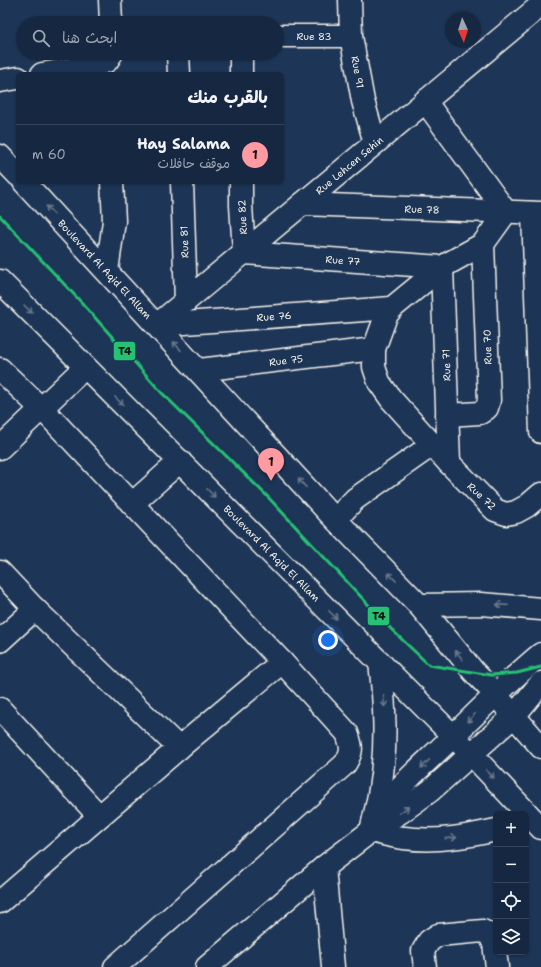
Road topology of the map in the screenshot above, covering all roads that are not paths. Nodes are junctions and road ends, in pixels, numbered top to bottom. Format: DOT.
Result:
graph roads {
  1 [pos="110,0"];
  2 [pos="350,0"];
  3 [pos="541,4"];
  4 [pos="111,16"];
  5 [pos="284,36"];
  6 [pos="351,36"];
  7 [pos="178,60"];
  8 [pos="241,60"];
  9 [pos="107,63"];
  10 [pos="54,72"];
  11 [pos="179,72"];
  12 [pos="241,72"];
  13 [pos="16,78"];
  14 [pos="0,81"];
  15 [pos="425,101"];
  16 [pos="375,143"];
  17 [pos="0,156"];
  18 [pos="16,173"];
  19 [pos="26,184"];
  20 [pos="112,184"];
  21 [pos="182,184"];
  22 [pos="241,184"];
  23 [pos="302,204"];
  24 [pos="506,212"];
  25 [pos="537,213"];
  26 [pos="483,244"];
  27 [pos="244,253"];
  28 [pos="442,267"];
  29 [pos="107,271"];
  30 [pos="0,281"];
  31 [pos="186,301"];
  32 [pos="392,308"];
  33 [pos="157,325"];
  34 [pos="374,349"];
  35 [pos="85,367"];
  36 [pos="0,369"];
  37 [pos="199,370"];
  38 [pos="41,408"];
  39 [pos="448,415"];
  40 [pos="541,432"];
  41 [pos="432,445"];
  42 [pos="0,448"];
  43 [pos="180,462"];
  44 [pos="449,463"];
  45 [pos="541,494"];
  46 [pos="132,504"];
  47 [pos="336,520"];
  48 [pos="0,572"];
  49 [pos="419,605"];
  50 [pos="35,609"];
  51 [pos="541,610"];
  52 [pos="0,641"];
  53 [pos="541,654"];
  54 [pos="282,662"];
  55 [pos="380,662"];
  56 [pos="541,683"];
  57 [pos="495,694"];
  58 [pos="0,709"];
  59 [pos="514,716"];
  60 [pos="453,737"];
  61 [pos="541,747"];
  62 [pos="178,748"];
  63 [pos="472,755"];
  64 [pos="99,816"];
  65 [pos="532,821"];
  66 [pos="371,831"];
  67 [pos="493,831"];
  68 [pos="324,867"];
  69 [pos="0,902"];
  70 [pos="115,967"];
  71 [pos="207,967"];
  72 [pos="333,967"];
  73 [pos="425,967"];
  74 [pos="497,967"];
  1 -- 4 [label="street"];
  2 -- 6 [label="street, Rue 91"];
  3 -- 15 [label="street, Rue Lehcen Sehin"];
  5 -- 6 [label="street, Rue 83"];
  6 -- 16 [label="street, Rue 91"];
  7 -- 11 [label="street"];
  8 -- 12 [label="street"];
  9 -- 10 [label="street"];
  13 -- 14 [label="street"];
  15 -- 16 [label="street, Rue Lehcen Sehin"];
  15 -- 24 [label="street"];
  16 -- 23 [label="street, Rue Lehcen Sehin"];
  17 -- 18 [label="street"];
  29 -- 19 [label="street, Boulevard Al Aqid El Allam, one-way"];
  20 -- 29 [label="street"];
  21 -- 31 [label="street, Rue 81"];
  22 -- 27 [label="street, Rue 82"];
  23 -- 24 [label="street, Rue 78"];
  23 -- 27 [label="street, Rue Lehcen Sehin"];
  24 -- 25 [label="street, Rue 78"];
  24 -- 26 [label="street"];
  25 -- 40 [label="street"];
  26 -- 28 [label="street"];
  26 -- 39 [label="street, Rue 70"];
  27 -- 28 [label="street, Rue 77"];
  27 -- 31 [label="street, Rue Lehcen Sehin"];
  28 -- 32 [label="street"];
  28 -- 39 [label="street, Rue 71"];
  29 -- 33 [label="street, Boulevard Al Aqid El Allam"];
  30 -- 35 [label="street, Boulevard Al Aqid El Allam, one-way"];
  31 -- 33 [label="street, Rue Lehcen Sehin"];
  32 -- 33 [label="street, Rue 76"];
  32 -- 34 [label="street"];
  37 -- 33 [label="street, Boulevard Al Aqid El Allam, one-way"];
  34 -- 37 [label="street, Rue 75"];
  34 -- 41 [label="street, Rue 72"];
  35 -- 38 [label="street"];
  35 -- 43 [label="street, Boulevard Al Aqid El Allam, one-way"];
  36 -- 38 [label="street"];
  47 -- 37 [label="street, Boulevard Al Aqid El Allam, one-way"];
  38 -- 42 [label="street"];
  38 -- 46 [label="street"];
  39 -- 44 [label="street, Rue 71"];
  41 -- 44 [label="street, Rue 72"];
  41 -- 47 [label="street"];
  43 -- 46 [label="street"];
  43 -- 55 [label="street, Boulevard Al Aqid El Allam, one-way"];
  44 -- 45 [label="street, Rue 72"];
  46 -- 54 [label="street"];
  49 -- 47 [label="street, Boulevard Al Aqid El Allam, one-way"];
  48 -- 50 [label="street"];
  51 -- 49 [label="street, one-way"];
  57 -- 49 [label="street, Boulevard Al Aqid El Allam, one-way"];
  50 -- 52 [label="street"];
  50 -- 62 [label="street"];
  53 -- 57 [label="street"];
  54 -- 62 [label="street"];
  54 -- 70 [label="street"];
  55 -- 60 [label="street, Boulevard Al Aqid El Allam"];
  55 -- 66 [label="street, one-way"];
  56 -- 59 [label="street"];
  57 -- 59 [label="street, Boulevard Al Aqid El Allam"];
  57 -- 60 [label="street, one-way"];
  58 -- 64 [label="street"];
  59 -- 61 [label="street, Boulevard Al Aqid El Allam"];
  59 -- 63 [label="street"];
  60 -- 63 [label="street, Boulevard Al Aqid El Allam"];
  60 -- 66 [label="street, one-way"];
  62 -- 64 [label="street"];
  63 -- 65 [label="street, Boulevard Al Aqid El Allam, one-way"];
  66 -- 63 [label="street, one-way"];
  64 -- 69 [label="street"];
  66 -- 67 [label="street, one-way"];
  66 -- 68 [label="street"];
  68 -- 71 [label="street"];
  68 -- 72 [label="street"];
  73 -- 74 [label="street"];
}
